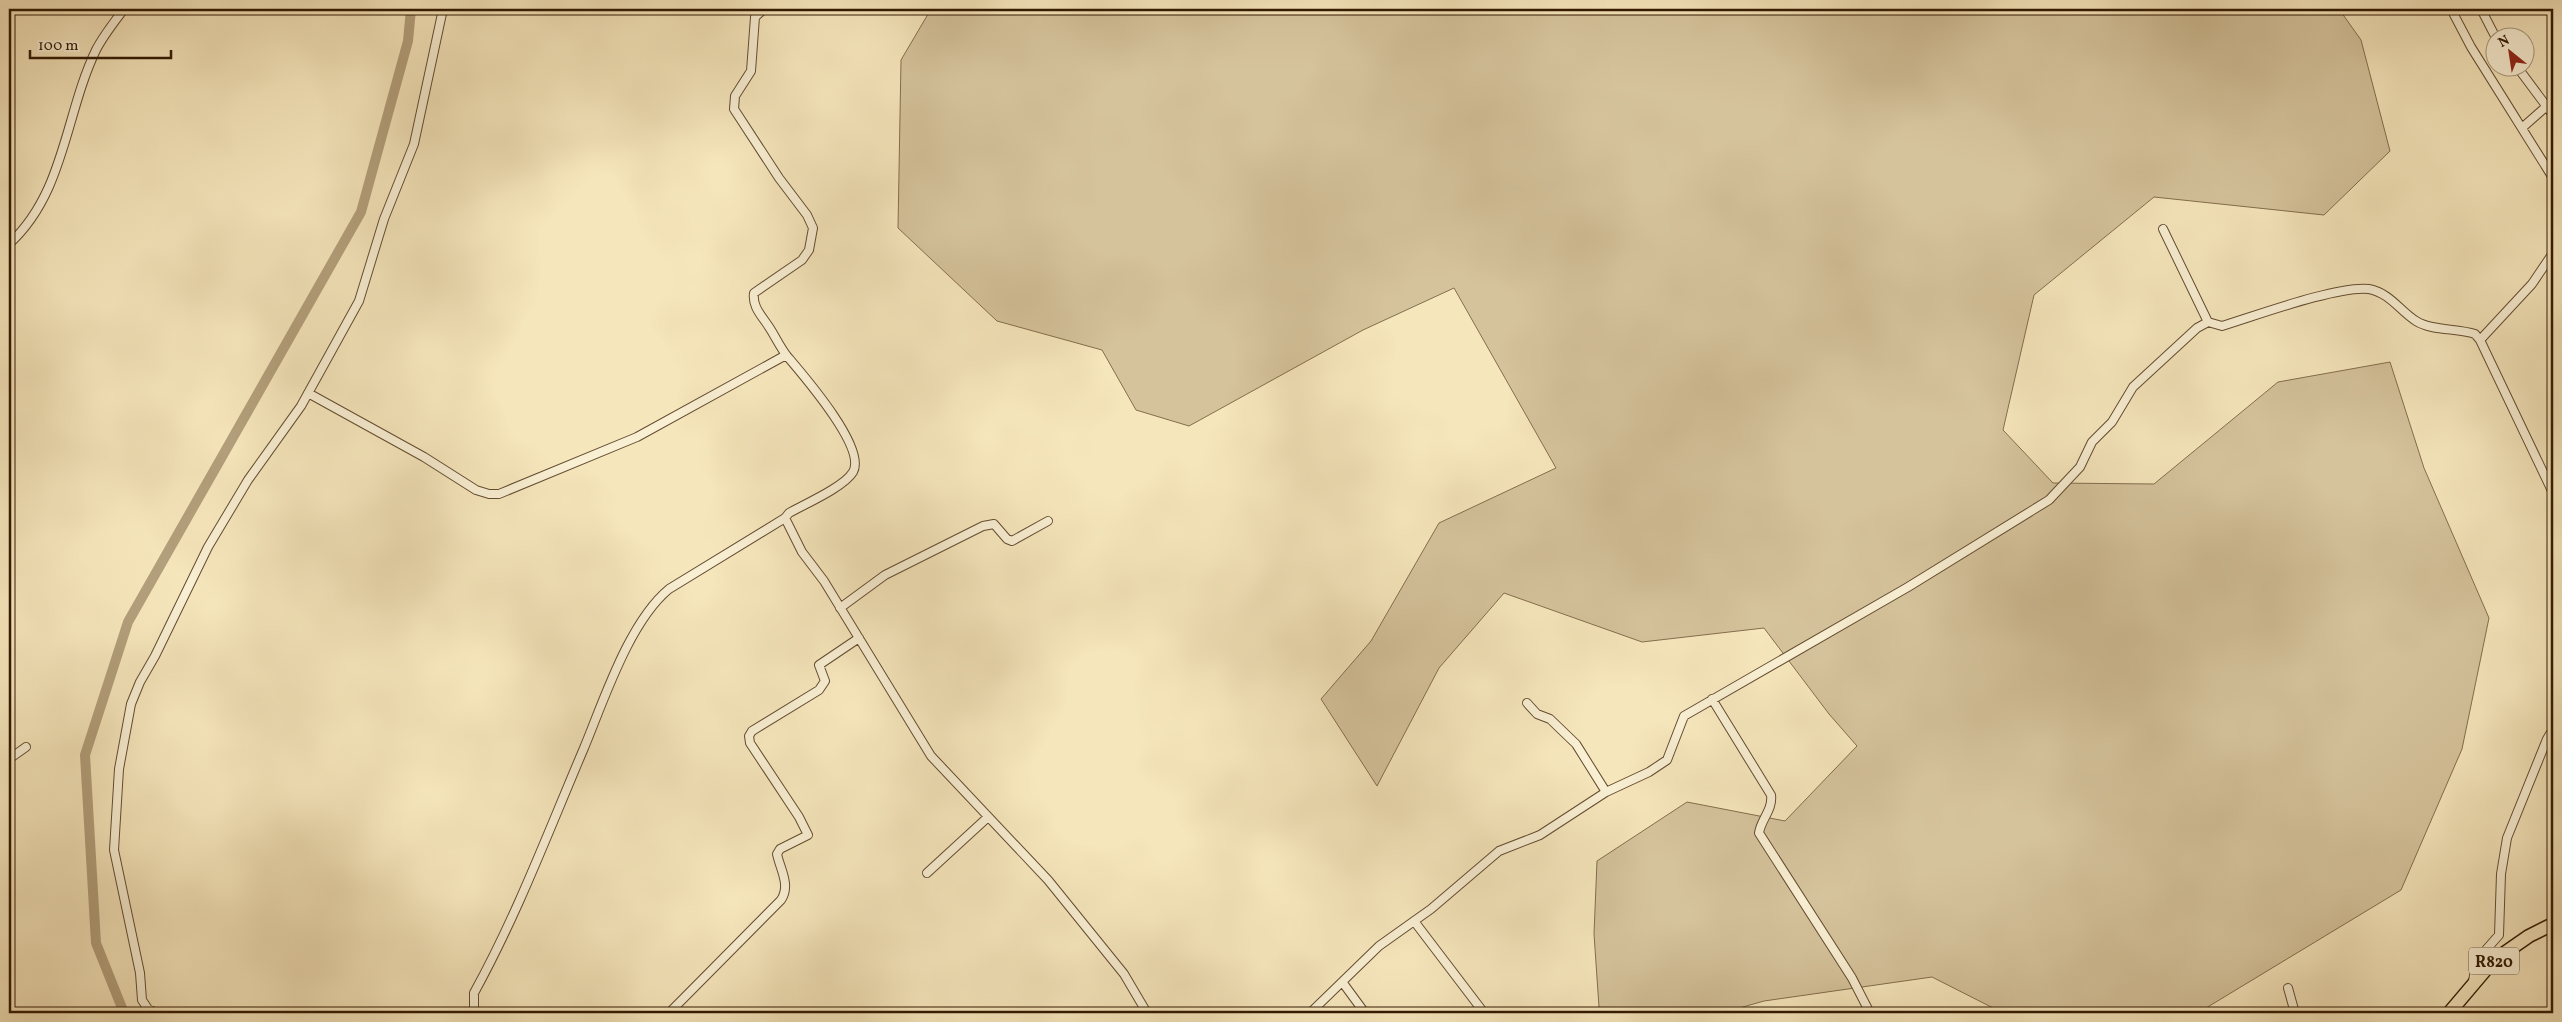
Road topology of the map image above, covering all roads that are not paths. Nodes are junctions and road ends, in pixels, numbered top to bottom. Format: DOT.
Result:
graph roads {
  1 [pos="124,9"];
  2 [pos="443,9"];
  3 [pos="764,9"];
  4 [pos="2451,9"];
  5 [pos="2481,9"];
  6 [pos="2491,28"];
  7 [pos="2526,78"];
  8 [pos="2548,105"];
  9 [pos="2553,115"];
  10 [pos="2523,127"];
  11 [pos="2553,178"];
  12 [pos="2163,228"];
  13 [pos="9,244"];
  14 [pos="2553,253"];
  15 [pos="2208,322"];
  16 [pos="2480,340"];
  17 [pos="786,355"];
  18 [pos="308,393"];
  19 [pos="2553,493"];
  20 [pos="785,518"];
  21 [pos="1048,520"];
  22 [pos="840,608"];
  23 [pos="859,638"];
  24 [pos="1712,699"];
  25 [pos="1527,703"];
  26 [pos="2553,729"];
  27 [pos="26,747"];
  28 [pos="9,759"];
  29 [pos="1606,792"];
  30 [pos="988,817"];
  31 [pos="927,873"];
  32 [pos="1414,921"];
  33 [pos="2553,924"];
  34 [pos="1343,983"];
  35 [pos="2288,988"];
  36 [pos="2472,988"];
  37 [pos="157,1013"];
  38 [pos="474,1013"];
  39 [pos="670,1013"];
  40 [pos="1147,1013"];
  41 [pos="1310,1013"];
  42 [pos="1365,1013"];
  43 [pos="1484,1013"];
  44 [pos="1870,1013"];
  45 [pos="2295,1013"];
  46 [pos="2448,1013"];
  1 -- 13 [label="street"];
  2 -- 18 [label="street"];
  3 -- 17 [label="street"];
  4 -- 10 [label="street"];
  5 -- 6 [label="street"];
  7 -- 8 [label="street"];
  8 -- 9 [label="street"];
  8 -- 10 [label="street"];
  10 -- 11 [label="street"];
  12 -- 15 [label="street"];
  14 -- 16 [label="street"];
  15 -- 16 [label="street"];
  15 -- 24 [label="street"];
  16 -- 19 [label="street"];
  17 -- 18 [label="street"];
  17 -- 20 [label="street"];
  18 -- 37 [label="street"];
  20 -- 22 [label="street"];
  20 -- 38 [label="street"];
  21 -- 22 [label="street"];
  22 -- 23 [label="street"];
  23 -- 30 [label="street"];
  23 -- 39 [label="street"];
  24 -- 29 [label="street"];
  24 -- 44 [label="street"];
  25 -- 29 [label="street"];
  26 -- 36 [label="street"];
  27 -- 28 [label="street"];
  29 -- 32 [label="street"];
  30 -- 31 [label="street"];
  30 -- 40 [label="street"];
  32 -- 34 [label="street"];
  32 -- 43 [label="street"];
  33 -- 36 [label="main road, R820"];
  34 -- 41 [label="street"];
  34 -- 42 [label="street"];
  35 -- 45 [label="street"];
  36 -- 46 [label="main road, R820"];
}
